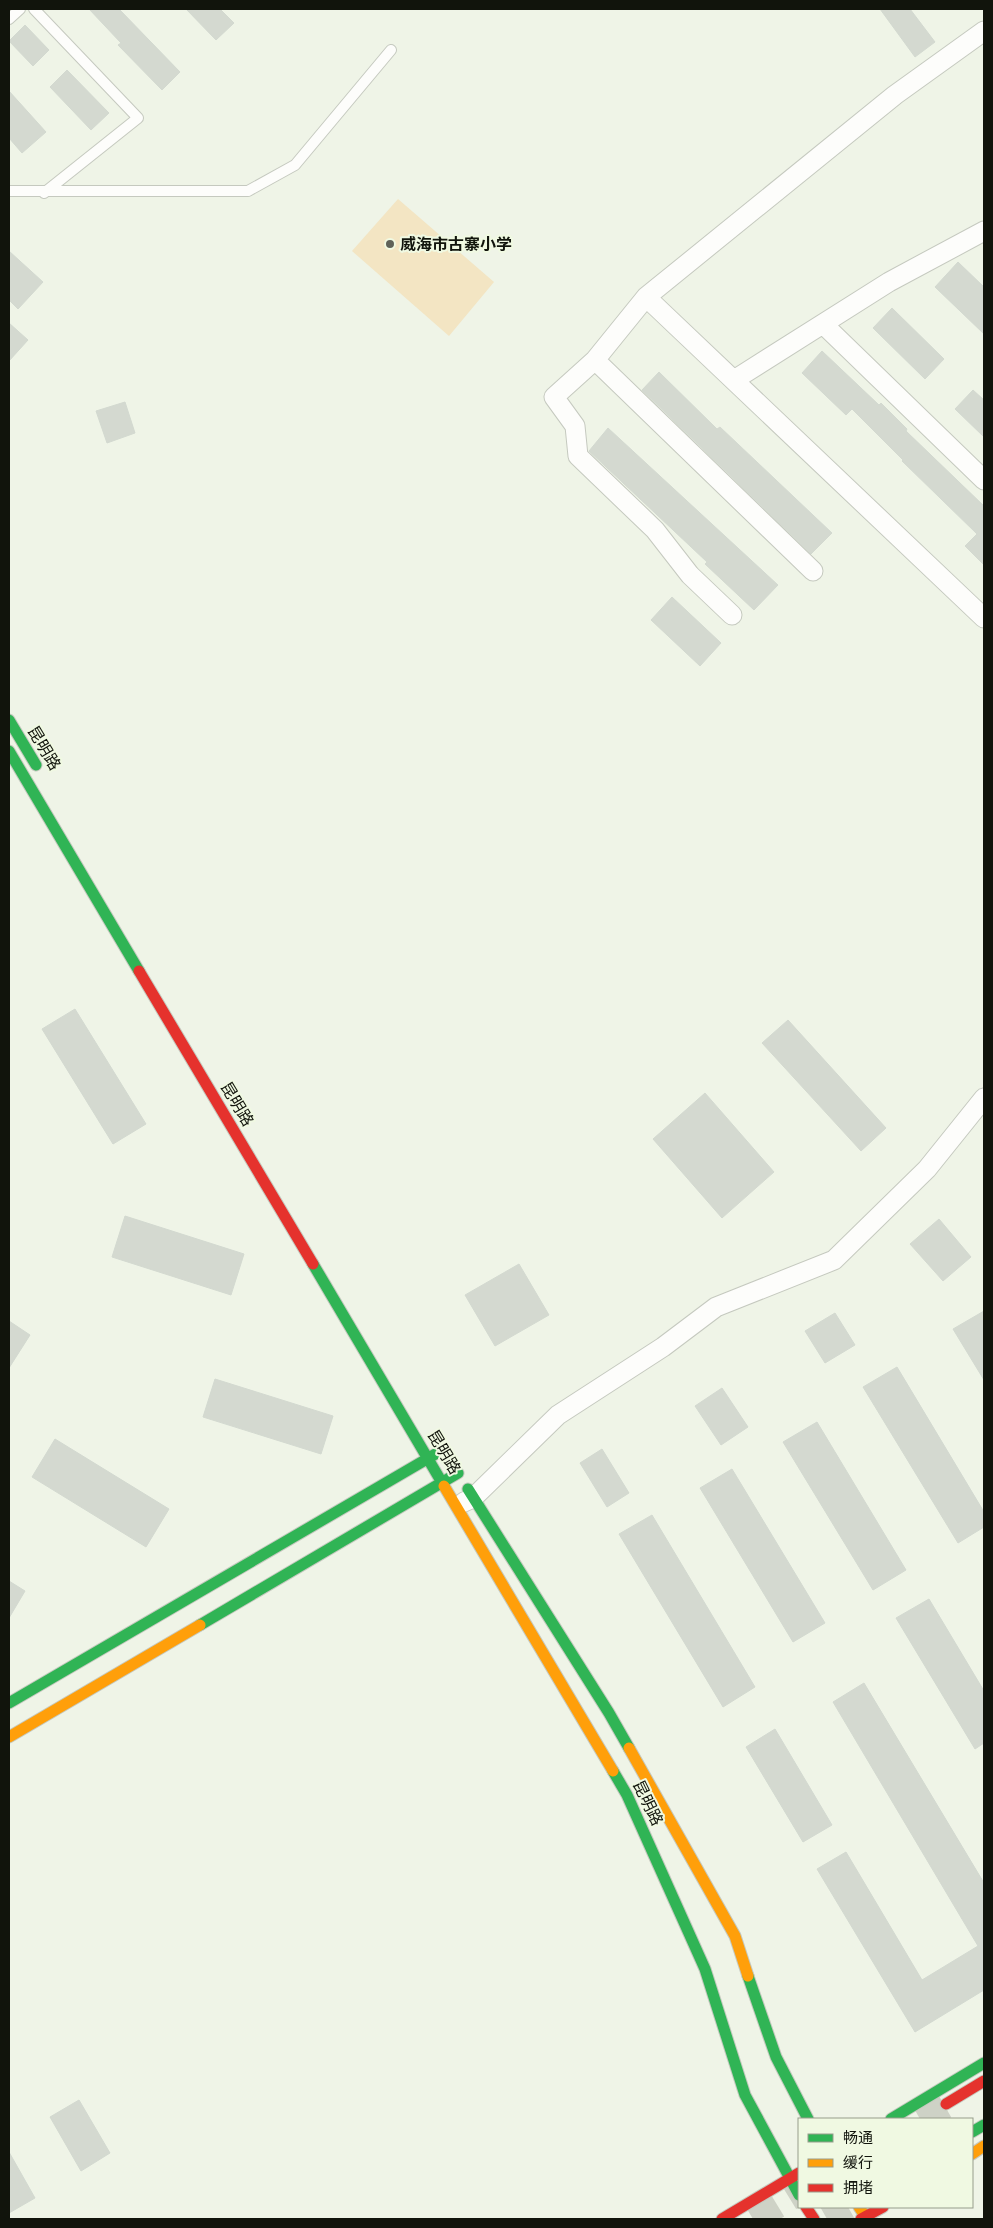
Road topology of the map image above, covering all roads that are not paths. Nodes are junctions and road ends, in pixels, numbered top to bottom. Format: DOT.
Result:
graph roads {
  1 [pos="20,9"];
  2 [pos="34,9"];
  3 [pos="9,19"];
  4 [pos="984,31"];
  5 [pos="391,50"];
  6 [pos="9,191"];
  7 [pos="44,193"];
  8 [pos="984,231"];
  9 [pos="646,297"];
  10 [pos="823,324"];
  11 [pos="595,360"];
  12 [pos="734,380"];
  13 [pos="984,480"];
  14 [pos="813,571"];
  15 [pos="732,615"];
  16 [pos="984,618"];
  17 [pos="9,720"];
  18 [pos="9,751"];
  19 [pos="40,772"];
  20 [pos="984,1098"];
  21 [pos="448,1457"];
  22 [pos="428,1458"];
  23 [pos="443,1482"];
  24 [pos="465,1501"];
  25 [pos="9,1703"];
  26 [pos="9,1737"];
  27 [pos="984,2063"];
  28 [pos="984,2081"];
  29 [pos="946,2104"];
  30 [pos="807,2118"];
  31 [pos="893,2118"];
  32 [pos="984,2125"];
  33 [pos="973,2131"];
  34 [pos="984,2146"];
  35 [pos="973,2153"];
  36 [pos="794,2176"];
  37 [pos="798,2191"];
  38 [pos="807,2208"];
  39 [pos="881,2208"];
  40 [pos="865,2218"];
  41 [pos="722,2219"];
  42 [pos="814,2219"];
  1 -- 3 [label="lane"];
  2 -- 7 [label="lane"];
  4 -- 9 [label="street"];
  5 -- 7 [label="lane"];
  6 -- 7 [label="lane"];
  8 -- 10 [label="street"];
  9 -- 11 [label="street"];
  9 -- 12 [label="street"];
  10 -- 12 [label="street"];
  10 -- 13 [label="street"];
  11 -- 14 [label="street"];
  11 -- 15 [label="street"];
  12 -- 16 [label="street"];
  17 -- 19 [label="main road, 昆明路"];
  18 -- 22 [label="main road, 昆明路"];
  20 -- 24 [label="street"];
  21 -- 22 [label="main road"];
  21 -- 23 [label="main road"];
  21 -- 24 [label="main road, 昆明路"];
  22 -- 23 [label="main road, 昆明路"];
  22 -- 25 [label="main road"];
  23 -- 24 [label="main road, 昆明路"];
  23 -- 26 [label="main road"];
  24 -- 30 [label="main road, 昆明路"];
  24 -- 36 [label="main road, 昆明路"];
  27 -- 31 [label="main road"];
  28 -- 29 [label="main road"];
  32 -- 33 [label="main road"];
  34 -- 35 [label="main road"];
  36 -- 37 [label="main road, 昆明路"];
  36 -- 41 [label="main road"];
  38 -- 42 [label="main road"];
  39 -- 40 [label="main road"];
}
